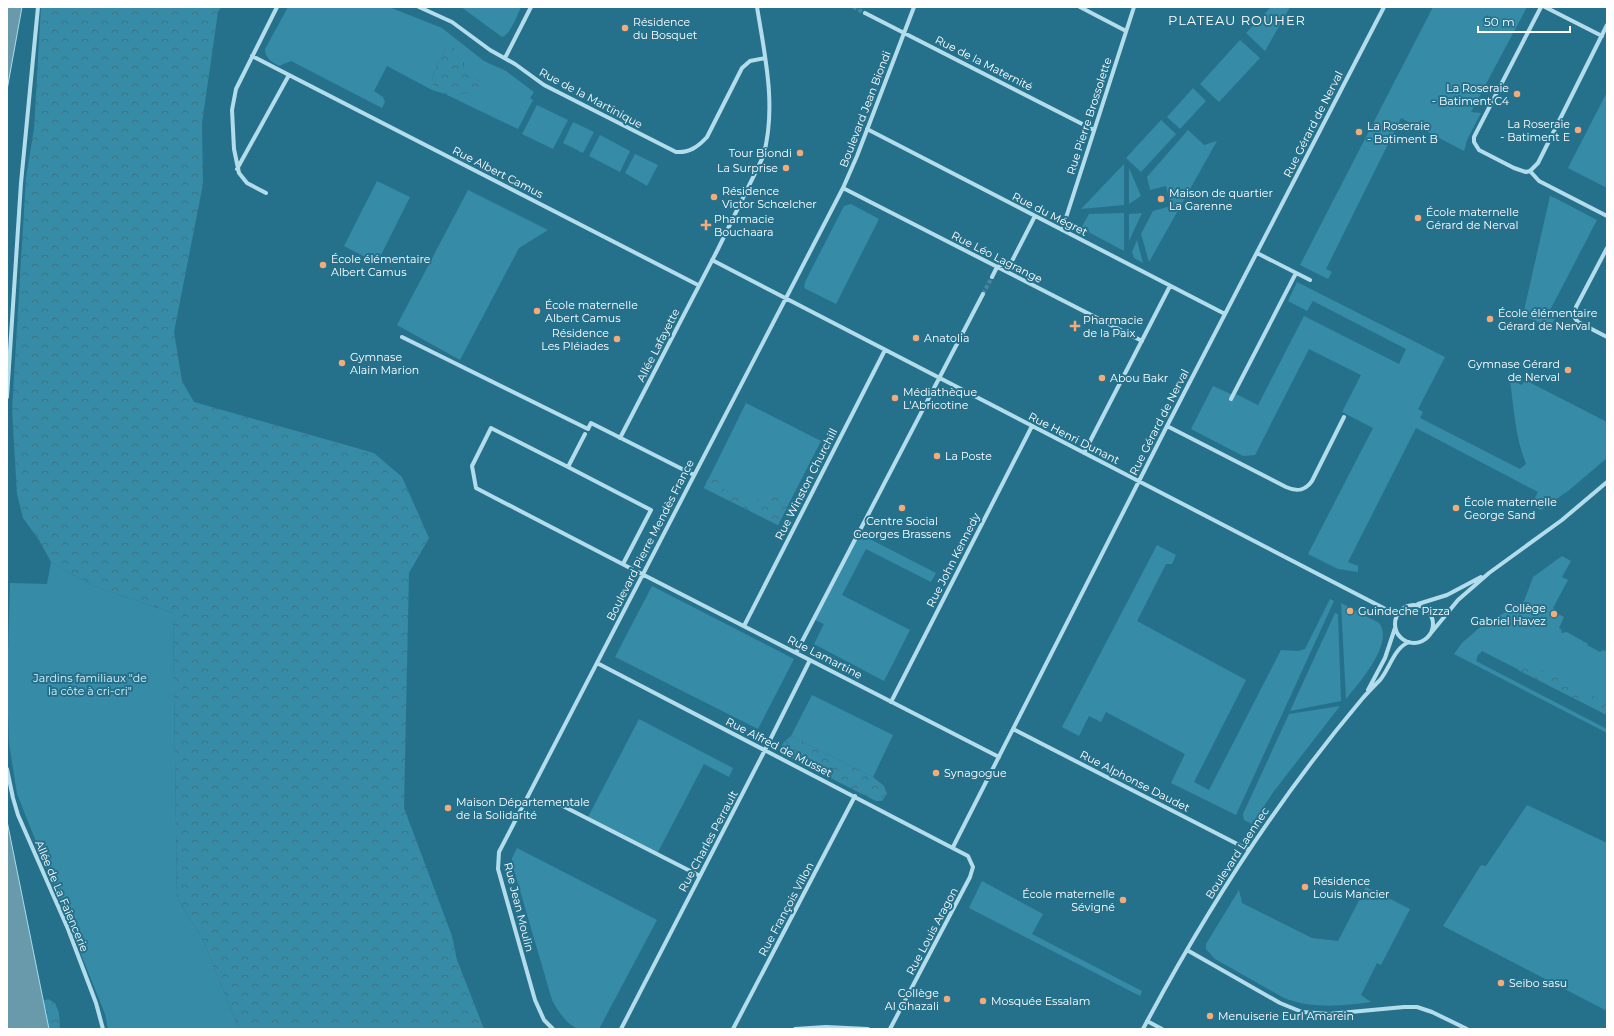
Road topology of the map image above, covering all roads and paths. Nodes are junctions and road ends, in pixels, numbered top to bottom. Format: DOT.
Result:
graph roads {
  1 [pos="38,7"];
  2 [pos="277,7"];
  3 [pos="419,7"];
  4 [pos="531,7"];
  5 [pos="757,7"];
  6 [pos="914,7"];
  7 [pos="1080,7"];
  8 [pos="1134,7"];
  9 [pos="1384,7"];
  10 [pos="1541,7"];
  11 [pos="1545,7"];
  12 [pos="865,13"];
  13 [pos="1607,25"];
  14 [pos="1126,31"];
  15 [pos="905,33"];
  16 [pos="1602,36"];
  17 [pos="252,56"];
  18 [pos="505,58"];
  19 [pos="765,58"];
  20 [pos="289,75"];
  21 [pos="867,130"];
  22 [pos="1094,130"];
  23 [pos="237,169"];
  24 [pos="1530,171"];
  25 [pos="843,188"];
  26 [pos="266,193"];
  27 [pos="829,216"];
  28 [pos="1035,216"];
  29 [pos="1607,216"];
  30 [pos="1062,230"];
  31 [pos="1607,248"];
  32 [pos="1257,253"];
  33 [pos="712,260"];
  34 [pos="997,267"];
  35 [pos="1296,273"];
  36 [pos="992,277"];
  37 [pos="1310,280"];
  38 [pos="698,285"];
  39 [pos="1170,286"];
  40 [pos="983,294"];
  41 [pos="786,298"];
  42 [pos="1225,314"];
  43 [pos="402,337"];
  44 [pos="1607,337"];
  45 [pos="1142,341"];
  46 [pos="885,350"];
  47 [pos="939,378"];
  48 [pos="7,397"];
  49 [pos="1231,399"];
  50 [pos="1344,417"];
  51 [pos="1032,426"];
  52 [pos="1167,426"];
  53 [pos="585,434"];
  54 [pos="620,438"];
  55 [pos="1084,453"];
  56 [pos="568,468"];
  57 [pos="694,475"];
  58 [pos="1139,482"];
  59 [pos="1607,482"];
  60 [pos="623,564"];
  61 [pos="632,569"];
  62 [pos="638,572"];
  63 [pos="1488,572"];
  64 [pos="643,574"];
  65 [pos="1417,605"];
  66 [pos="1397,615"];
  67 [pos="744,626"];
  68 [pos="1395,627"];
  69 [pos="1431,633"];
  70 [pos="1409,642"];
  71 [pos="796,653"];
  72 [pos="810,660"];
  73 [pos="597,663"];
  74 [pos="1362,699"];
  75 [pos="891,702"];
  76 [pos="1013,729"];
  77 [pos="766,750"];
  78 [pos="999,757"];
  79 [pos="7,769"];
  80 [pos="531,790"];
  81 [pos="855,796"];
  82 [pos="557,803"];
  83 [pos="953,847"];
  84 [pos="1249,850"];
  85 [pos="700,876"];
  86 [pos="1187,950"];
  87 [pos="1147,1021"];
  88 [pos="103,1029"];
  89 [pos="553,1029"];
  90 [pos="620,1029"];
  91 [pos="733,1029"];
  92 [pos="795,1029"];
  93 [pos="868,1029"];
  94 [pos="890,1029"];
  95 [pos="1143,1029"];
  96 [pos="1162,1029"];
  97 [pos="1467,1029"];
  1 -- 48 [label="street"];
  2 -- 17 [label="street"];
  3 -- 18 [label="street, Rue de la Martinique"];
  4 -- 18 [label="street"];
  5 -- 19 [label="street, Allée Lafayette"];
  6 -- 15 [label="street, Boulevard Jean Biondi"];
  7 -- 14 [label="street"];
  8 -- 14 [label="street, Rue Pierre Brossolette"];
  9 -- 32 [label="street, Rue Gérard de Nerval"];
  10 -- 24 [label="street"];
  11 -- 16 [label="street"];
  12 -- 15 [label="street, Rue de la Maternité"];
  13 -- 16 [label="street"];
  14 -- 22 [label="street, Rue Pierre Brossolette"];
  15 -- 21 [label="street, Boulevard Jean Biondi"];
  15 -- 22 [label="street, Rue de la Maternité"];
  16 -- 24 [label="street"];
  17 -- 20 [label="street, Rue Albert Camus"];
  17 -- 23 [label="street"];
  18 -- 19 [label="street, Rue de la Martinique"];
  19 -- 33 [label="street, Allée Lafayette"];
  20 -- 23 [label="street"];
  20 -- 38 [label="street, Rue Albert Camus"];
  21 -- 25 [label="street, Boulevard Jean Biondi"];
  21 -- 28 [label="street, Rue du Mégret"];
  22 -- 30 [label="street, Rue Pierre Brossolette"];
  23 -- 26 [label="street"];
  24 -- 29 [label="street"];
  25 -- 27 [label="street, Boulevard Jean Biondi"];
  25 -- 34 [label="street, Rue Léo Lagrange"];
  27 -- 41 [label="street, Boulevard Pierre Mendès France"];
  28 -- 30 [label="street, Rue du Mégret"];
  28 -- 34 [label="street"];
  30 -- 39 [label="street, Rue du Mégret"];
  31 -- 44 [label="street"];
  32 -- 35 [label="street"];
  32 -- 42 [label="street, Rue Gérard de Nerval"];
  33 -- 38 [label="street, Allée Lafayette"];
  33 -- 41 [label="street, Rue Henri Dunant"];
  34 -- 36 [label="street"];
  34 -- 45 [label="street, Rue Léo Lagrange"];
  35 -- 37 [label="street"];
  35 -- 49 [label="street"];
  38 -- 54 [label="street, Allée Lafayette"];
  39 -- 42 [label="street, Rue du Mégret"];
  39 -- 45 [label="street"];
  40 -- 47 [label="street"];
  41 -- 46 [label="street, Rue Henri Dunant"];
  41 -- 57 [label="street, Boulevard Pierre Mendès France"];
  42 -- 52 [label="street, Rue Gérard de Nerval"];
  43 -- 54 [label="street"];
  45 -- 55 [label="street"];
  46 -- 47 [label="street, Rue Henri Dunant"];
  46 -- 67 [label="street, Rue Winston Churchill"];
  47 -- 51 [label="street, Rue Henri Dunant"];
  47 -- 71 [label="street"];
  50 -- 52 [label="street"];
  51 -- 55 [label="street, Rue Henri Dunant"];
  51 -- 75 [label="street, Rue John Kennedy"];
  52 -- 58 [label="street, Rue Gérard de Nerval"];
  53 -- 56 [label="street"];
  54 -- 57 [label="street"];
  55 -- 58 [label="street, Rue Henri Dunant"];
  56 -- 60 [label="street"];
  56 -- 60 [label="street"];
  57 -- 64 [label="street, Boulevard Pierre Mendès France"];
  58 -- 66 [label="street, Rue Henri Dunant"];
  58 -- 76 [label="street, Rue Gérard de Nerval"];
  59 -- 63 [label="street"];
  60 -- 61 [label="street"];
  62 -- 64 [label="street, Rue Lamartine"];
  63 -- 65 [label="street"];
  63 -- 69 [label="street"];
  64 -- 67 [label="street, Rue Lamartine"];
  64 -- 73 [label="street, Boulevard Pierre Mendès France"];
  65 -- 66 [label="street"];
  65 -- 69 [label="street"];
  66 -- 68 [label="street"];
  67 -- 71 [label="street, Rue Lamartine"];
  68 -- 70 [label="street"];
  68 -- 74 [label="street, Boulevard Laennec"];
  69 -- 70 [label="street"];
  70 -- 74 [label="street, Boulevard Laennec"];
  71 -- 72 [label="street, Rue Lamartine"];
  72 -- 75 [label="street, Rue Lamartine"];
  72 -- 77 [label="street, Rue Charles Perrault"];
  73 -- 77 [label="street, Rue Alfred de Musset"];
  73 -- 80 [label="street, Boulevard Pierre Mendès France"];
  74 -- 84 [label="street, Boulevard Laennec"];
  75 -- 78 [label="street, Rue Lamartine"];
  76 -- 78 [label="street, Rue Gérard de Nerval"];
  76 -- 84 [label="street, Rue Alphonse Daudet"];
  77 -- 81 [label="street, Rue Alfred de Musset"];
  77 -- 85 [label="street, Rue Charles Perrault"];
  78 -- 83 [label="street, Rue Gérard de Nerval"];
  79 -- 88 [label="street, Allée de La Faïencerie"];
  80 -- 89 [label="street, Rue Jean Moulin"];
  81 -- 83 [label="street, Rue Alfred de Musset"];
  81 -- 91 [label="street, Rue François Villon"];
  82 -- 85 [label="street"];
  83 -- 94 [label="street, Rue Louis Aragon"];
  84 -- 86 [label="street, Boulevard Laennec"];
  85 -- 90 [label="street, Rue Charles Perrault"];
  86 -- 87 [label="street, Boulevard Laennec"];
  86 -- 97 [label="street"];
  87 -- 95 [label="street, Boulevard Laennec"];
  87 -- 96 [label="street"];
  92 -- 93 [label="street"];
}
